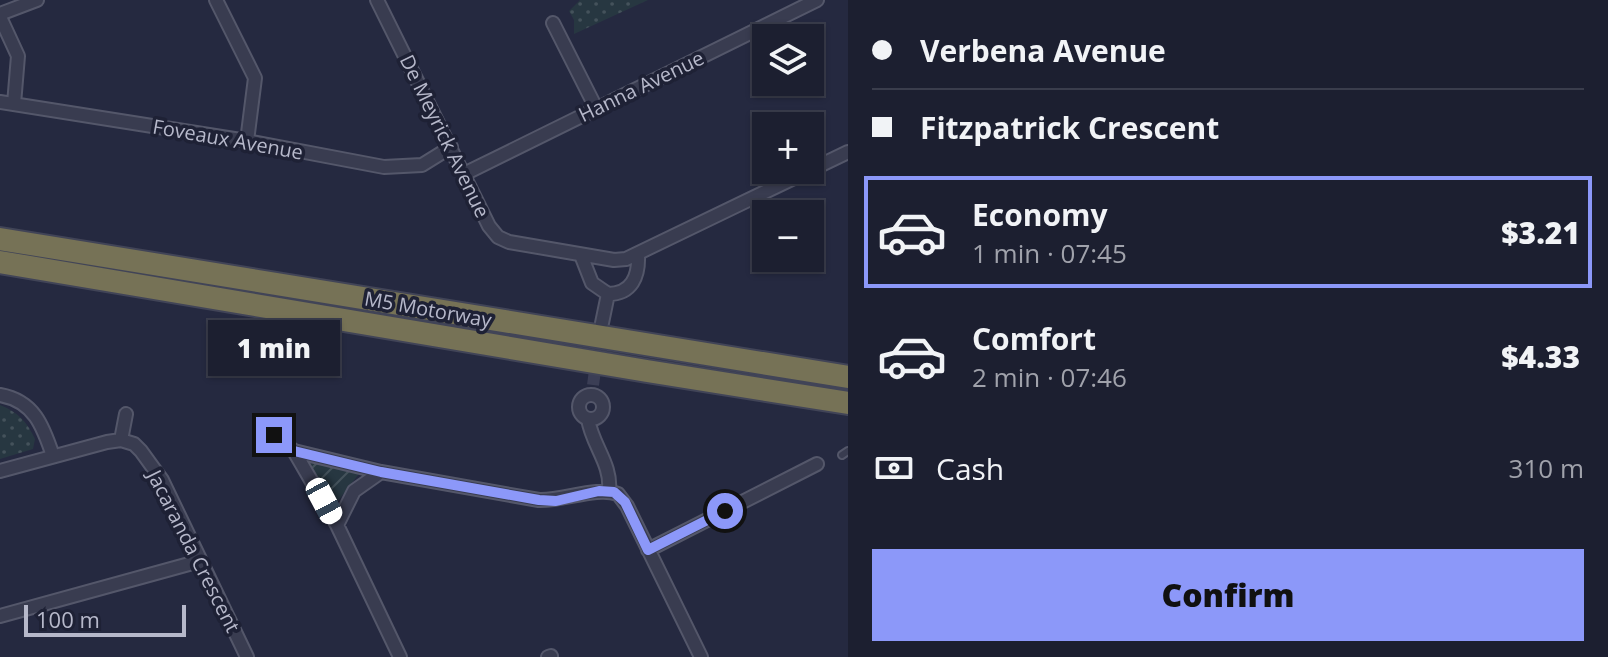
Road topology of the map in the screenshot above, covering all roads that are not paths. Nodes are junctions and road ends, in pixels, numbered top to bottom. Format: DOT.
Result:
graph roads {
  1 [pos="37,0"];
  2 [pos="216,0"];
  3 [pos="377,0"];
  4 [pos="817,0"];
  5 [pos="0,16"];
  6 [pos="553,23"];
  7 [pos="0,102"];
  8 [pos="14,104"];
  9 [pos="596,108"];
  10 [pos="247,141"];
  11 [pos="451,147"];
  12 [pos="848,152"];
  13 [pos="464,174"];
  14 [pos="0,239"];
  15 [pos="581,255"];
  16 [pos="638,255"];
  17 [pos="0,262"];
  18 [pos="608,294"];
  19 [pos="602,323"];
  20 [pos="848,377"];
  21 [pos="592,390"];
  22 [pos="0,395"];
  23 [pos="848,403"];
  24 [pos="126,414"];
  25 [pos="274,435"];
  26 [pos="121,440"];
  27 [pos="294,451"];
  28 [pos="53,456"];
  29 [pos="817,464"];
  30 [pos="0,471"];
  31 [pos="381,472"];
  32 [pos="609,491"];
  33 [pos="337,525"];
  34 [pos="648,550"];
  35 [pos="200,561"];
  36 [pos="0,616"];
  37 [pos="247,657"];
  38 [pos="400,657"];
  39 [pos="701,657"];
  1 -- 5 [label="street"];
  2 -- 10 [label="street"];
  3 -- 11 [label="street, De Meyrick Avenue"];
  4 -- 9 [label="street, Hanna Avenue"];
  5 -- 8 [label="street"];
  6 -- 9 [label="street"];
  7 -- 8 [label="street, Foveaux Avenue"];
  8 -- 10 [label="street, Foveaux Avenue"];
  9 -- 13 [label="street, Hanna Avenue"];
  10 -- 11 [label="street, Foveaux Avenue"];
  11 -- 13 [label="street, De Meyrick Avenue"];
  12 -- 16 [label="street"];
  13 -- 15 [label="street, De Meyrick Avenue"];
  14 -- 20 [label="highway, M5 Motorway"];
  15 -- 16 [label="street, De Meyrick Avenue"];
  15 -- 18 [label="street"];
  16 -- 18 [label="street"];
  17 -- 23 [label="highway, M5 Motorway"];
  18 -- 19 [label="street"];
  21 -- 32 [label="street"];
  22 -- 28 [label="street"];
  24 -- 26 [label="street"];
  25 -- 27 [label="street"];
  26 -- 28 [label="street"];
  26 -- 35 [label="street, Jacaranda Crescent"];
  27 -- 31 [label="street"];
  27 -- 33 [label="street"];
  28 -- 30 [label="street"];
  29 -- 34 [label="street"];
  31 -- 32 [label="street"];
  31 -- 33 [label="street"];
  32 -- 34 [label="street"];
  33 -- 38 [label="street"];
  34 -- 39 [label="street"];
  35 -- 36 [label="street"];
  35 -- 37 [label="street, Jacaranda Crescent"];
}
